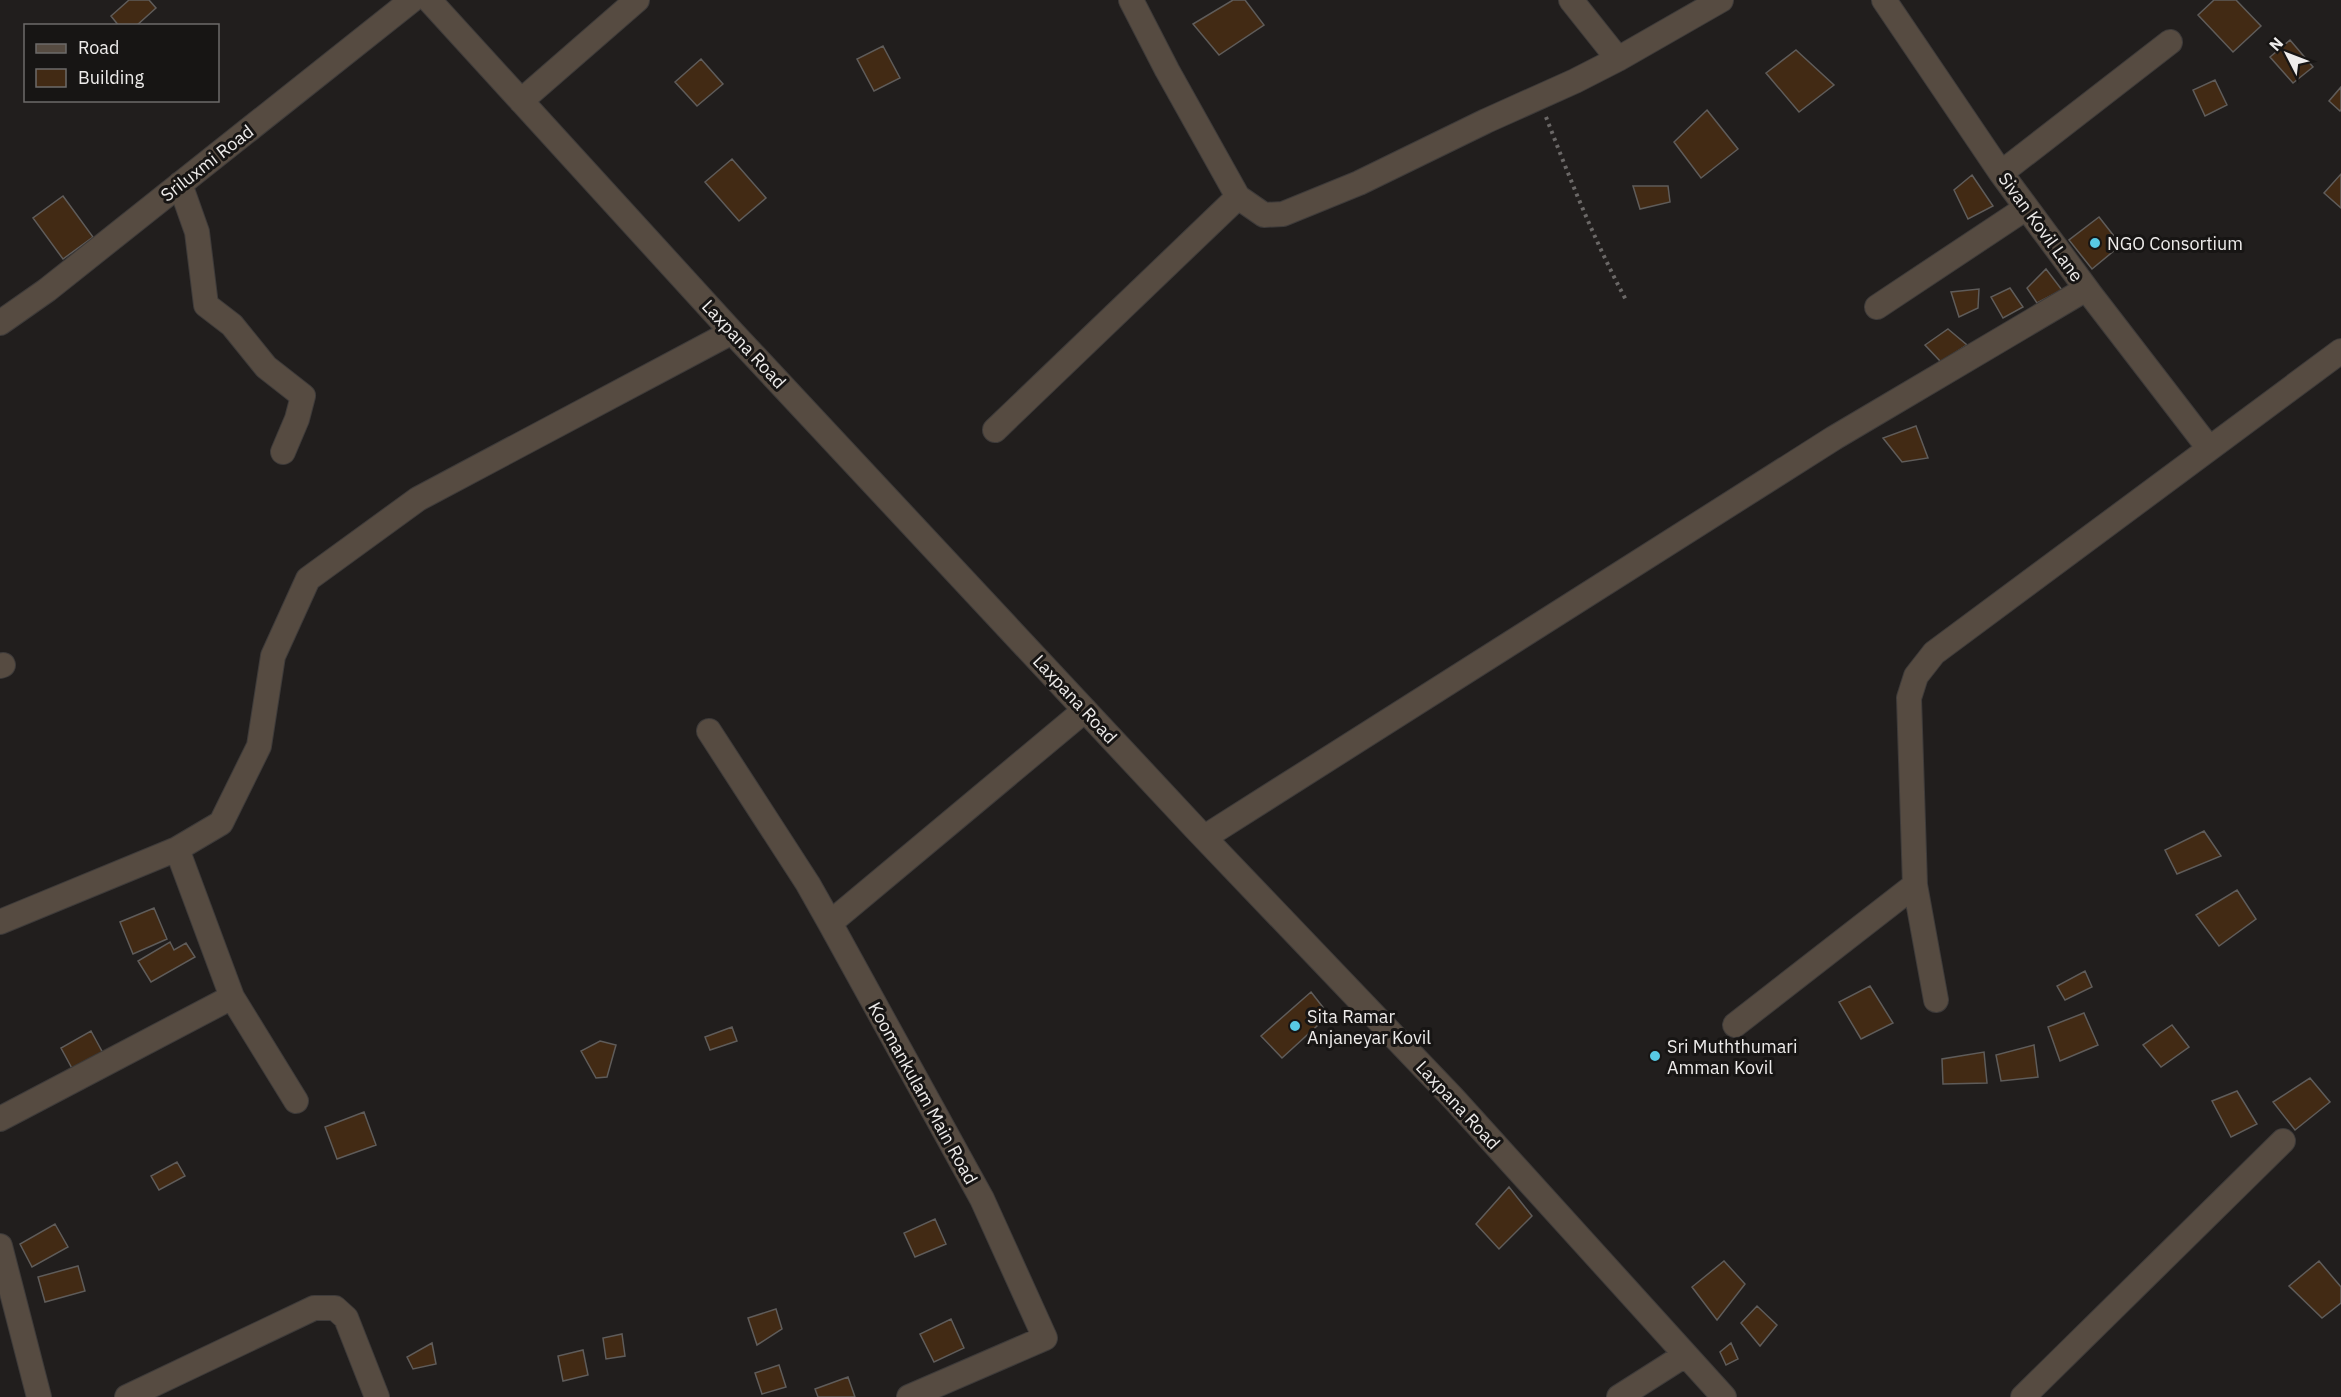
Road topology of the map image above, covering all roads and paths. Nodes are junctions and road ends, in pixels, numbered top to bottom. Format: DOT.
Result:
graph roads {
  1 [pos="412,0"];
  2 [pos="429,0"];
  3 [pos="637,0"];
  4 [pos="1131,0"];
  5 [pos="1571,0"];
  6 [pos="1721,0"];
  7 [pos="1884,0"];
  8 [pos="2170,42"];
  9 [pos="1618,59"];
  10 [pos="1538,98"];
  11 [pos="521,101"];
  12 [pos="2001,173"];
  13 [pos="180,184"];
  14 [pos="1238,197"];
  15 [pos="2026,208"];
  16 [pos="2086,289"];
  17 [pos="1626,300"];
  18 [pos="1877,307"];
  19 [pos="0,323"];
  20 [pos="732,332"];
  21 [pos="2341,351"];
  22 [pos="995,430"];
  23 [pos="2208,447"];
  24 [pos="283,452"];
  25 [pos="1085,710"];
  26 [pos="709,731"];
  27 [pos="1205,837"];
  28 [pos="177,849"];
  29 [pos="1915,885"];
  30 [pos="0,922"];
  31 [pos="830,923"];
  32 [pos="232,997"];
  33 [pos="1936,1000"];
  34 [pos="1735,1025"];
  35 [pos="296,1101"];
  36 [pos="0,1119"];
  37 [pos="2283,1141"];
  38 [pos="0,1246"];
  39 [pos="1685,1355"];
  40 [pos="39,1397"];
  41 [pos="127,1397"];
  42 [pos="377,1397"];
  43 [pos="909,1397"];
  44 [pos="1618,1397"];
  45 [pos="1724,1397"];
  46 [pos="2023,1397"];
  1 -- 13 [label="street, Sriluxmi Road"];
  2 -- 11 [label="street, Laxpana Road"];
  3 -- 11 [label="street"];
  4 -- 14 [label="street"];
  5 -- 9 [label="street"];
  6 -- 9 [label="street"];
  7 -- 12 [label="street, Sivan Kovil Lane"];
  8 -- 12 [label="street"];
  9 -- 10 [label="street"];
  10 -- 14 [label="street"];
  10 -- 17 [label="path"];
  11 -- 20 [label="street, Laxpana Road"];
  12 -- 15 [label="street, Sivan Kovil Lane"];
  13 -- 19 [label="street, Sriluxmi Road"];
  13 -- 24 [label="street"];
  14 -- 22 [label="street"];
  15 -- 16 [label="street, Sivan Kovil Lane"];
  15 -- 18 [label="street"];
  16 -- 23 [label="street, Sivan Kovil Lane"];
  16 -- 27 [label="street"];
  20 -- 25 [label="street, Laxpana Road"];
  20 -- 28 [label="street"];
  21 -- 23 [label="street"];
  23 -- 29 [label="street"];
  25 -- 27 [label="street, Laxpana Road"];
  25 -- 31 [label="street"];
  26 -- 31 [label="street, Koomankulam Main Road"];
  27 -- 39 [label="street, Laxpana Road"];
  28 -- 30 [label="street"];
  28 -- 32 [label="street"];
  29 -- 33 [label="street"];
  29 -- 34 [label="street"];
  31 -- 43 [label="street, Koomankulam Main Road"];
  32 -- 35 [label="street"];
  32 -- 36 [label="street"];
  37 -- 46 [label="street"];
  38 -- 40 [label="street"];
  39 -- 44 [label="street"];
  39 -- 45 [label="street, Laxpana Road"];
  41 -- 42 [label="street"];
}
